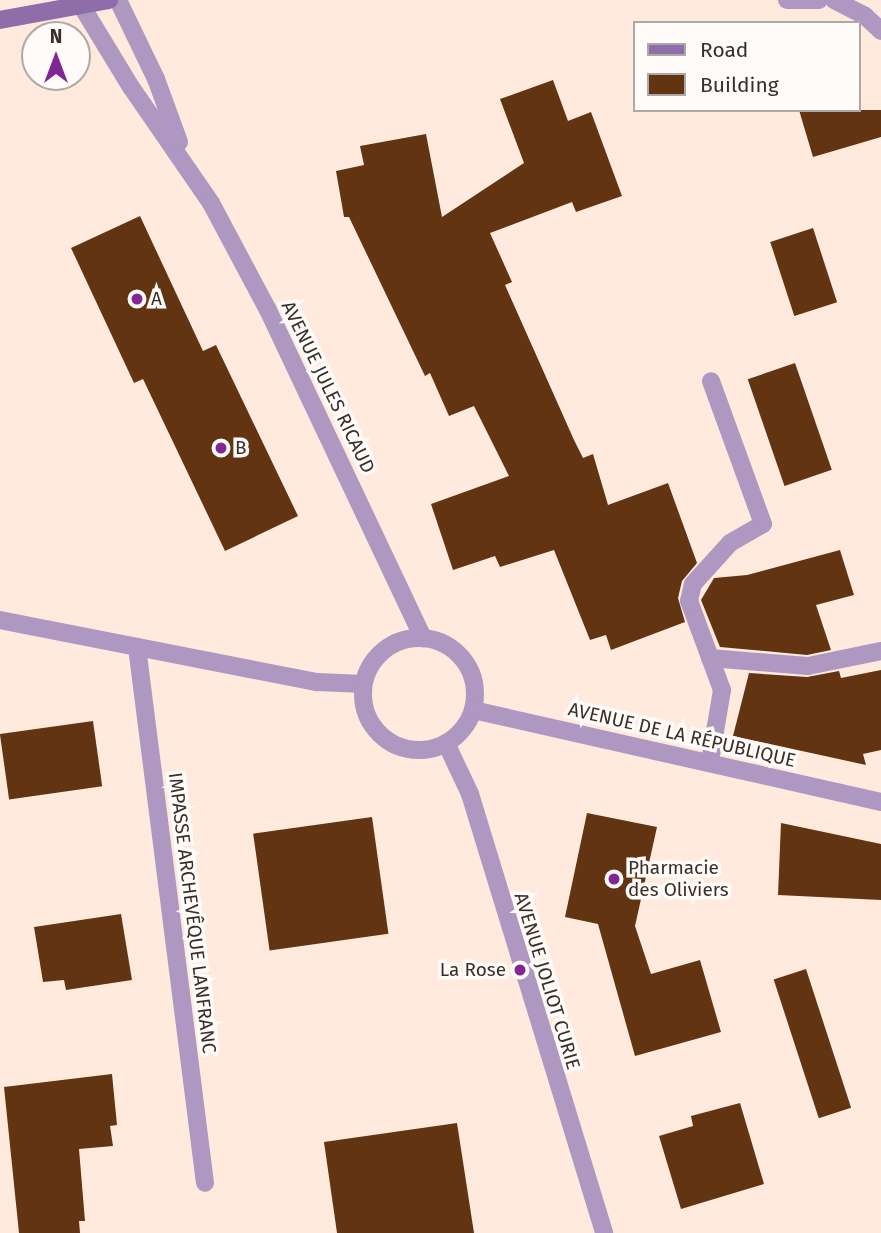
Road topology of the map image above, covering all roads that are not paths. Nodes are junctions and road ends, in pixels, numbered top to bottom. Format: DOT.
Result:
graph roads {
  1 [pos="109,0"];
  2 [pos="118,0"];
  3 [pos="787,0"];
  4 [pos="819,0"];
  5 [pos="834,0"];
  6 [pos="79,3"];
  7 [pos="0,20"];
  8 [pos="881,31"];
  9 [pos="184,159"];
  10 [pos="711,381"];
  11 [pos="0,620"];
  12 [pos="423,638"];
  13 [pos="137,647"];
  14 [pos="881,651"];
  15 [pos="710,658"];
  16 [pos="363,684"];
  17 [pos="473,710"];
  18 [pos="446,743"];
  19 [pos="710,761"];
  20 [pos="881,802"];
  21 [pos="205,1183"];
  22 [pos="604,1233"];
  1 -- 6 [label="main road"];
  2 -- 9 [label="street, AVENUE JULES RICAUD"];
  3 -- 4 [label="street"];
  5 -- 8 [label="street"];
  6 -- 7 [label="main road"];
  6 -- 9 [label="street, AVENUE JULES RICAUD"];
  9 -- 12 [label="street, AVENUE JULES RICAUD"];
  10 -- 15 [label="street"];
  11 -- 13 [label="street"];
  12 -- 16 [label="street"];
  12 -- 17 [label="street"];
  13 -- 16 [label="street"];
  13 -- 21 [label="street, IMPASSE ARCHEVÊQUE LANFRANC"];
  14 -- 15 [label="street"];
  15 -- 19 [label="street"];
  16 -- 18 [label="street"];
  17 -- 18 [label="street"];
  17 -- 19 [label="street, AVENUE DE LA RÉPUBLIQUE"];
  18 -- 22 [label="street, AVENUE JOLIOT CURIE"];
  19 -- 20 [label="street, AVENUE DE LA RÉPUBLIQUE"];
}
